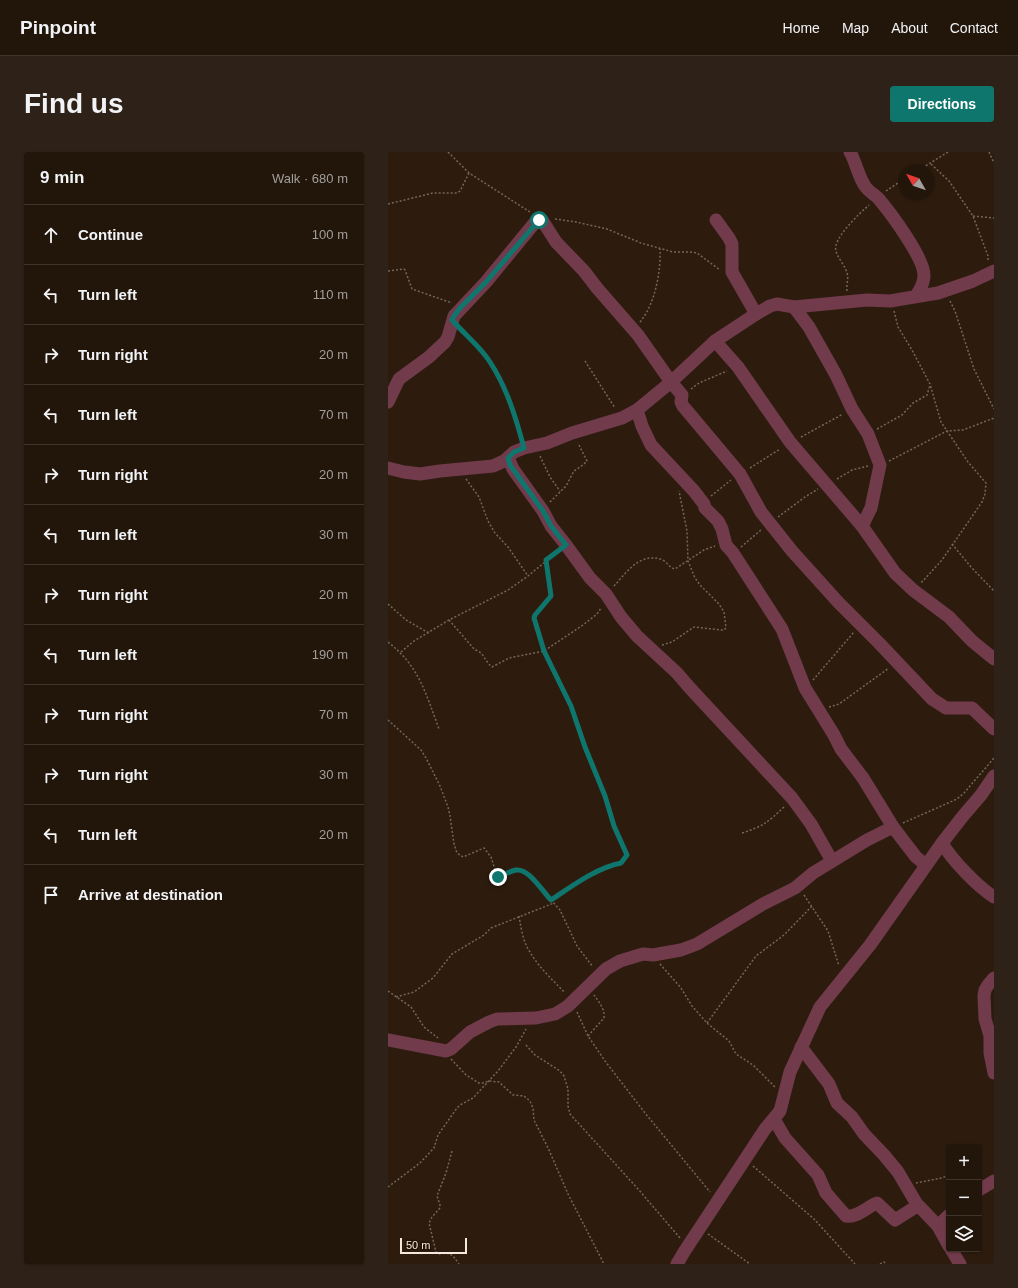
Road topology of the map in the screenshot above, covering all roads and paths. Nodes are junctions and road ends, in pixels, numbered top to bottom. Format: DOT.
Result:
graph roads {
  1 [pos="448,152"];
  2 [pos="850,152"];
  3 [pos="948,152"];
  4 [pos="989,152"];
  5 [pos="994,163"];
  6 [pos="930,164"];
  7 [pos="934,167"];
  8 [pos="469,173"];
  9 [pos="898,183"];
  10 [pos="878,197"];
  11 [pos="388,204"];
  12 [pos="533,213"];
  13 [pos="973,216"];
  14 [pos="994,218"];
  15 [pos="552,219"];
  16 [pos="716,220"];
  17 [pos="660,249"];
  18 [pos="388,271"];
  19 [pos="734,276"];
  20 [pos="992,276"];
  21 [pos="945,290"];
  22 [pos="916,296"];
  23 [pos="890,300"];
  24 [pos="849,302"];
  25 [pos="794,307"];
  26 [pos="460,308"];
  27 [pos="756,314"];
  28 [pos="452,320"];
  29 [pos="634,330"];
  30 [pos="715,341"];
  31 [pos="585,361"];
  32 [pos="738,367"];
  33 [pos="670,382"];
  34 [pos="930,384"];
  35 [pos="682,395"];
  36 [pos="388,402"];
  37 [pos="852,409"];
  38 [pos="994,409"];
  39 [pos="637,410"];
  40 [pos="622,418"];
  41 [pos="994,418"];
  42 [pos="947,431"];
  43 [pos="572,433"];
  44 [pos="868,434"];
  45 [pos="790,442"];
  46 [pos="530,446"];
  47 [pos="508,458"];
  48 [pos="880,465"];
  49 [pos="388,468"];
  50 [pos="457,469"];
  51 [pos="740,474"];
  52 [pos="826,484"];
  53 [pos="560,491"];
  54 [pos="679,491"];
  55 [pos="704,504"];
  56 [pos="543,511"];
  57 [pos="862,526"];
  58 [pos="952,544"];
  59 [pos="566,545"];
  60 [pos="726,545"];
  61 [pos="546,560"];
  62 [pos="688,561"];
  63 [pos="528,576"];
  64 [pos="913,590"];
  65 [pos="994,591"];
  66 [pos="606,594"];
  67 [pos="388,604"];
  68 [pos="449,620"];
  69 [pos="861,625"];
  70 [pos="429,633"];
  71 [pos="388,642"];
  72 [pos="648,647"];
  73 [pos="544,651"];
  74 [pos="401,652"];
  75 [pos="994,659"];
  76 [pos="897,662"];
  77 [pos="805,688"];
  78 [pos="817,708"];
  79 [pos="388,720"];
  80 [pos="439,729"];
  81 [pos="994,729"];
  82 [pos="994,758"];
  83 [pos="994,776"];
  84 [pos="792,798"];
  85 [pos="893,827"];
  86 [pos="742,833"];
  87 [pos="942,843"];
  88 [pos="832,861"];
  89 [pos="926,865"];
  90 [pos="795,888"];
  91 [pos="994,897"];
  92 [pos="551,900"];
  93 [pos="554,903"];
  94 [pos="812,906"];
  95 [pos="519,916"];
  96 [pos="653,955"];
  97 [pos="599,975"];
  98 [pos="994,978"];
  99 [pos="843,979"];
  100 [pos="588,987"];
  101 [pos="388,991"];
  102 [pos="396,997"];
  103 [pos="573,1001"];
  104 [pos="530,1018"];
  105 [pos="707,1023"];
  106 [pos="588,1036"];
  107 [pos="388,1040"];
  108 [pos="526,1045"];
  109 [pos="801,1047"];
  110 [pos="449,1050"];
  111 [pos="994,1073"];
  112 [pos="489,1081"];
  113 [pos="784,1095"];
  114 [pos="774,1119"];
  115 [pos="452,1151"];
  116 [pos="746,1160"];
  117 [pos="946,1176"];
  118 [pos="994,1181"];
  119 [pos="907,1186"];
  120 [pos="388,1187"];
  121 [pos="982,1188"];
  122 [pos="718,1202"];
  123 [pos="918,1206"];
  124 [pos="947,1216"];
  125 [pos="938,1226"];
  126 [pos="700,1228"];
  127 [pos="946,1241"];
  128 [pos="687,1247"];
  129 [pos="953,1252"];
  130 [pos="459,1264"];
  131 [pos="604,1264"];
  132 [pos="677,1264"];
  133 [pos="750,1264"];
  134 [pos="855,1264"];
  135 [pos="880,1264"];
  136 [pos="887,1264"];
  137 [pos="960,1264"];
  1 -- 8 [label="path"];
  2 -- 10 [label="street"];
  3 -- 6 [label="path"];
  4 -- 5 [label="path"];
  7 -- 13 [label="path"];
  8 -- 11 [label="path"];
  8 -- 12 [label="path"];
  9 -- 10 [label="path"];
  10 -- 22 [label="street"];
  10 -- 24 [label="path"];
  13 -- 14 [label="path"];
  13 -- 20 [label="path"];
  15 -- 17 [label="path"];
  16 -- 19 [label="street"];
  17 -- 19 [label="path"];
  17 -- 29 [label="path"];
  18 -- 26 [label="path"];
  19 -- 27 [label="street"];
  20 -- 21 [label="street"];
  21 -- 22 [label="street"];
  21 -- 38 [label="path"];
  22 -- 23 [label="street"];
  23 -- 24 [label="street"];
  23 -- 34 [label="path"];
  24 -- 25 [label="street"];
  25 -- 27 [label="street"];
  25 -- 37 [label="street"];
  26 -- 28 [label="street"];
  26 -- 29 [label="street"];
  27 -- 30 [label="street"];
  28 -- 36 [label="street"];
  28 -- 46 [label="path"];
  29 -- 33 [label="street"];
  30 -- 32 [label="street"];
  30 -- 33 [label="street"];
  31 -- 40 [label="path"];
  32 -- 35 [label="path"];
  32 -- 45 [label="street"];
  33 -- 35 [label="street"];
  33 -- 39 [label="street"];
  34 -- 42 [label="path"];
  34 -- 44 [label="path"];
  35 -- 51 [label="street"];
  37 -- 44 [label="street"];
  37 -- 45 [label="path"];
  39 -- 40 [label="street"];
  39 -- 55 [label="street"];
  40 -- 43 [label="street"];
  41 -- 42 [label="path"];
  42 -- 48 [label="path"];
  42 -- 58 [label="path"];
  43 -- 46 [label="street"];
  43 -- 53 [label="path"];
  44 -- 48 [label="street"];
  45 -- 51 [label="path"];
  45 -- 52 [label="street"];
  46 -- 47 [label="street"];
  46 -- 53 [label="path"];
  47 -- 50 [label="street"];
  47 -- 56 [label="street"];
  48 -- 52 [label="path"];
  48 -- 57 [label="street"];
  49 -- 50 [label="street"];
  50 -- 63 [label="path"];
  51 -- 55 [label="path"];
  51 -- 69 [label="street"];
  52 -- 57 [label="street"];
  53 -- 56 [label="path"];
  54 -- 62 [label="path"];
  55 -- 60 [label="street"];
  56 -- 59 [label="street"];
  57 -- 64 [label="street"];
  58 -- 64 [label="path"];
  58 -- 65 [label="path"];
  59 -- 61 [label="path"];
  59 -- 66 [label="street"];
  60 -- 62 [label="path"];
  60 -- 77 [label="street"];
  61 -- 63 [label="path"];
  61 -- 73 [label="path"];
  62 -- 66 [label="path"];
  62 -- 72 [label="path"];
  63 -- 68 [label="path"];
  64 -- 75 [label="street"];
  66 -- 72 [label="street"];
  66 -- 73 [label="path"];
  67 -- 70 [label="path"];
  68 -- 70 [label="path"];
  68 -- 73 [label="path"];
  69 -- 76 [label="street"];
  69 -- 77 [label="path"];
  70 -- 74 [label="path"];
  71 -- 74 [label="path"];
  72 -- 84 [label="street"];
  73 -- 92 [label="path"];
  74 -- 80 [label="path"];
  76 -- 78 [label="path"];
  76 -- 81 [label="street"];
  77 -- 78 [label="street"];
  78 -- 85 [label="street"];
  79 -- 92 [label="path"];
  82 -- 85 [label="path"];
  83 -- 87 [label="street"];
  84 -- 86 [label="path"];
  84 -- 88 [label="street"];
  85 -- 88 [label="street"];
  85 -- 89 [label="street"];
  87 -- 89 [label="street"];
  87 -- 91 [label="street"];
  88 -- 90 [label="street"];
  89 -- 99 [label="street"];
  90 -- 94 [label="path"];
  90 -- 96 [label="street"];
  92 -- 93 [label="path"];
  93 -- 95 [label="path"];
  93 -- 97 [label="path"];
  94 -- 99 [label="path"];
  94 -- 105 [label="path"];
  95 -- 102 [label="path"];
  95 -- 103 [label="path"];
  96 -- 97 [label="street"];
  96 -- 105 [label="path"];
  97 -- 100 [label="street"];
  98 -- 111 [label="street"];
  99 -- 109 [label="street"];
  100 -- 103 [label="street"];
  100 -- 106 [label="path"];
  101 -- 102 [label="path"];
  102 -- 110 [label="path"];
  103 -- 104 [label="street"];
  103 -- 106 [label="path"];
  104 -- 110 [label="street"];
  104 -- 112 [label="path"];
  105 -- 113 [label="path"];
  106 -- 122 [label="path"];
  107 -- 110 [label="street"];
  108 -- 128 [label="path"];
  109 -- 113 [label="street"];
  109 -- 119 [label="street"];
  110 -- 112 [label="path"];
  112 -- 120 [label="path"];
  112 -- 131 [label="path"];
  113 -- 114 [label="street"];
  114 -- 116 [label="street"];
  114 -- 123 [label="street"];
  115 -- 130 [label="path"];
  116 -- 122 [label="street"];
  116 -- 134 [label="path"];
  117 -- 119 [label="path"];
  118 -- 121 [label="street"];
  119 -- 123 [label="street"];
  122 -- 126 [label="street"];
  123 -- 125 [label="street"];
  124 -- 125 [label="street"];
  125 -- 127 [label="street"];
  126 -- 128 [label="street"];
  126 -- 133 [label="path"];
  128 -- 132 [label="street"];
  129 -- 137 [label="street"];
  135 -- 136 [label="path"];
}
